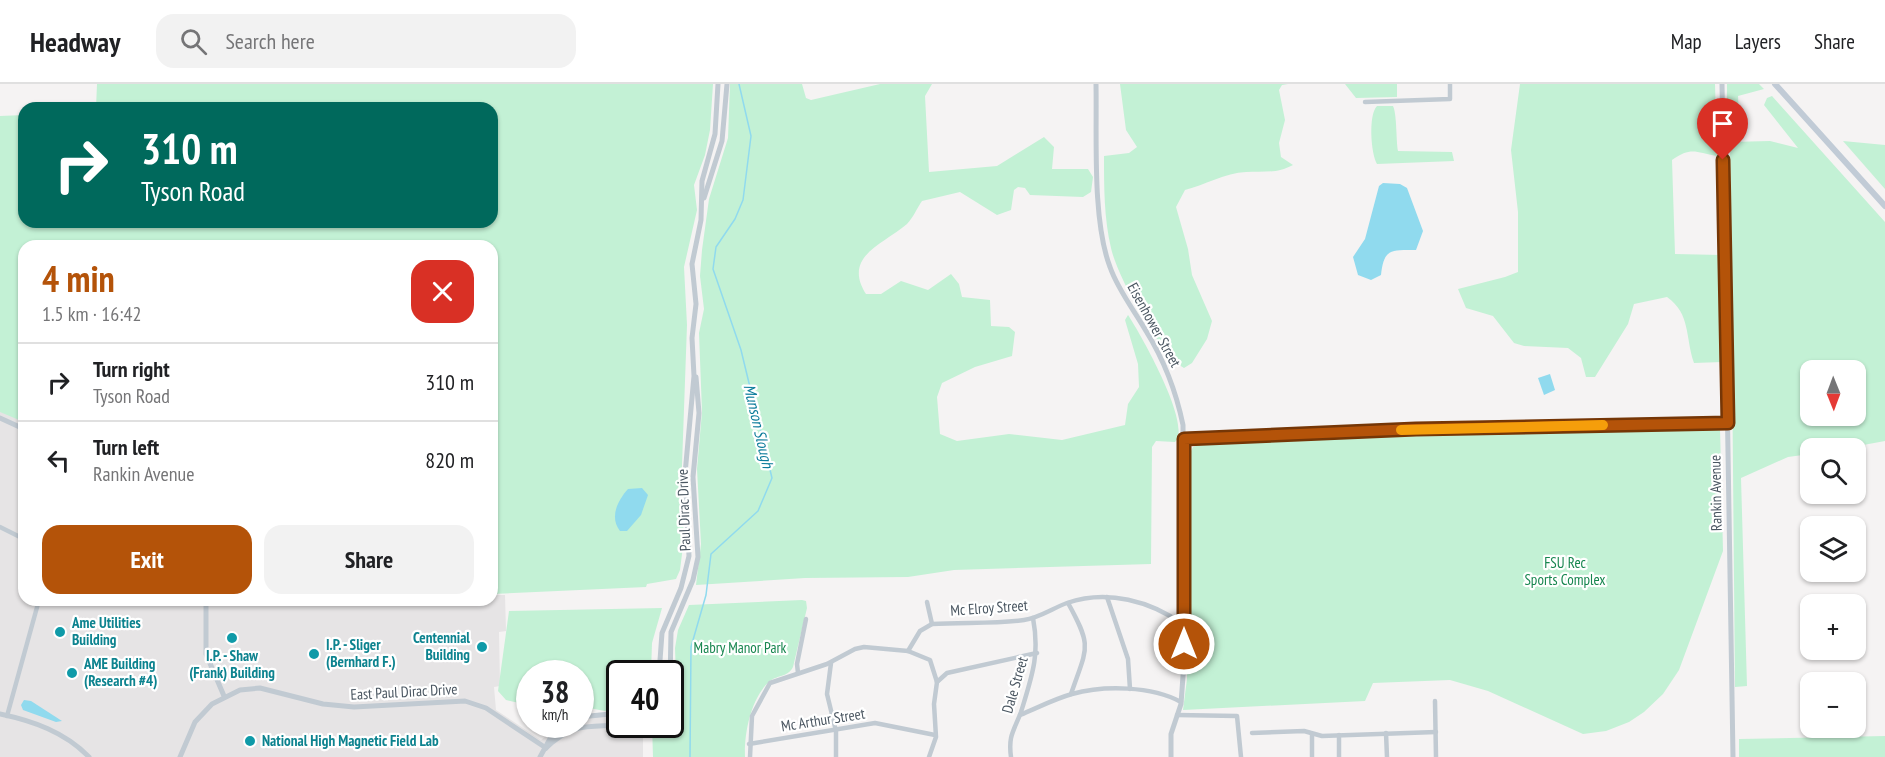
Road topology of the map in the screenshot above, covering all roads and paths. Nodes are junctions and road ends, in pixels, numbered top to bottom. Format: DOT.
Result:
graph roads {
  1 [pos="718,84"];
  2 [pos="727,84"];
  3 [pos="1096,84"];
  4 [pos="1450,84"];
  5 [pos="1722,84"];
  6 [pos="1775,84"];
  7 [pos="1365,102"];
  8 [pos="1885,206"];
  9 [pos="702,208"];
  10 [pos="694,370"];
  11 [pos="0,418"];
  12 [pos="1728,423"];
  13 [pos="18,426"];
  14 [pos="1184,439"];
  15 [pos="0,527"];
  16 [pos="18,536"];
  17 [pos="1107,597"];
  18 [pos="927,602"];
  19 [pos="1068,603"];
  20 [pos="37,606"];
  21 [pos="206,606"];
  22 [pos="1032,618"];
  23 [pos="807,620"];
  24 [pos="932,624"];
  25 [pos="1184,625"];
  26 [pos="908,651"];
  27 [pos="1036,652"];
  28 [pos="660,660"];
  29 [pos="670,660"];
  30 [pos="831,663"];
  31 [pos="798,673"];
  32 [pos="937,682"];
  33 [pos="1130,689"];
  34 [pos="1071,694"];
  35 [pos="224,696"];
  36 [pos="1435,701"];
  37 [pos="1181,702"];
  38 [pos="3,715"];
  39 [pos="1020,715"];
  40 [pos="1177,715"];
  41 [pos="606,724"];
  42 [pos="836,731"];
  43 [pos="1436,732"];
  44 [pos="1252,733"];
  45 [pos="1386,733"];
  46 [pos="1312,734"];
  47 [pos="935,735"];
  48 [pos="1339,735"];
  49 [pos="552,738"];
  50 [pos="749,744"];
  51 [pos="546,748"];
  52 [pos="89,757"];
  53 [pos="180,757"];
  54 [pos="540,757"];
  55 [pos="750,757"];
  56 [pos="836,757"];
  57 [pos="929,757"];
  58 [pos="1011,757"];
  59 [pos="1171,757"];
  60 [pos="1241,757"];
  61 [pos="1312,757"];
  62 [pos="1340,757"];
  63 [pos="1387,757"];
  64 [pos="1436,757"];
  65 [pos="1733,757"];
  1 -- 9 [label="street, Paul Dirac Drive"];
  2 -- 9 [label="street, Paul Dirac Drive"];
  3 -- 14 [label="street, Eisenhower Street"];
  4 -- 7 [label="street"];
  5 -- 12 [label="street, Rankin Avenue"];
  6 -- 8 [label="main road"];
  9 -- 10 [label="street, Paul Dirac Drive"];
  10 -- 28 [label="street, Paul Dirac Drive"];
  10 -- 29 [label="street, Paul Dirac Drive"];
  11 -- 13 [label="street"];
  12 -- 14 [label="street"];
  12 -- 65 [label="street, Rankin Avenue"];
  14 -- 25 [label="street, Eisenhower Street"];
  15 -- 16 [label="street"];
  17 -- 19 [label="street, Mc Elroy Street"];
  17 -- 25 [label="street, Mc Elroy Street"];
  17 -- 33 [label="street"];
  18 -- 24 [label="street"];
  19 -- 22 [label="street, Mc Elroy Street"];
  19 -- 34 [label="street"];
  20 -- 38 [label="street"];
  21 -- 35 [label="street"];
  22 -- 24 [label="street, Mc Elroy Street"];
  22 -- 27 [label="street, Dale Street"];
  23 -- 31 [label="street"];
  24 -- 26 [label="street, Mc Elroy Street"];
  25 -- 37 [label="street, Eisenhower Street"];
  26 -- 30 [label="street"];
  26 -- 32 [label="street"];
  27 -- 32 [label="street"];
  27 -- 39 [label="street, Dale Street"];
  30 -- 31 [label="street"];
  30 -- 42 [label="street"];
  31 -- 50 [label="street"];
  32 -- 47 [label="street"];
  33 -- 34 [label="street"];
  33 -- 37 [label="street"];
  34 -- 39 [label="street"];
  35 -- 51 [label="street, East Paul Dirac Drive"];
  35 -- 53 [label="street, East Paul Dirac Drive"];
  36 -- 43 [label="street"];
  37 -- 40 [label="street, Eisenhower Street"];
  38 -- 52 [label="street"];
  39 -- 58 [label="street, Dale Street"];
  40 -- 59 [label="street, Eisenhower Street"];
  40 -- 60 [label="street"];
  41 -- 51 [label="street"];
  42 -- 47 [label="street, Mc Arthur Street"];
  42 -- 50 [label="street, Mc Arthur Street"];
  42 -- 56 [label="street"];
  43 -- 45 [label="street"];
  43 -- 64 [label="street"];
  44 -- 46 [label="street"];
  45 -- 48 [label="street"];
  45 -- 63 [label="street"];
  46 -- 48 [label="street"];
  46 -- 61 [label="street"];
  47 -- 57 [label="street"];
  48 -- 62 [label="street"];
  49 -- 51 [label="street"];
  50 -- 55 [label="street"];
  51 -- 54 [label="street"];
}
